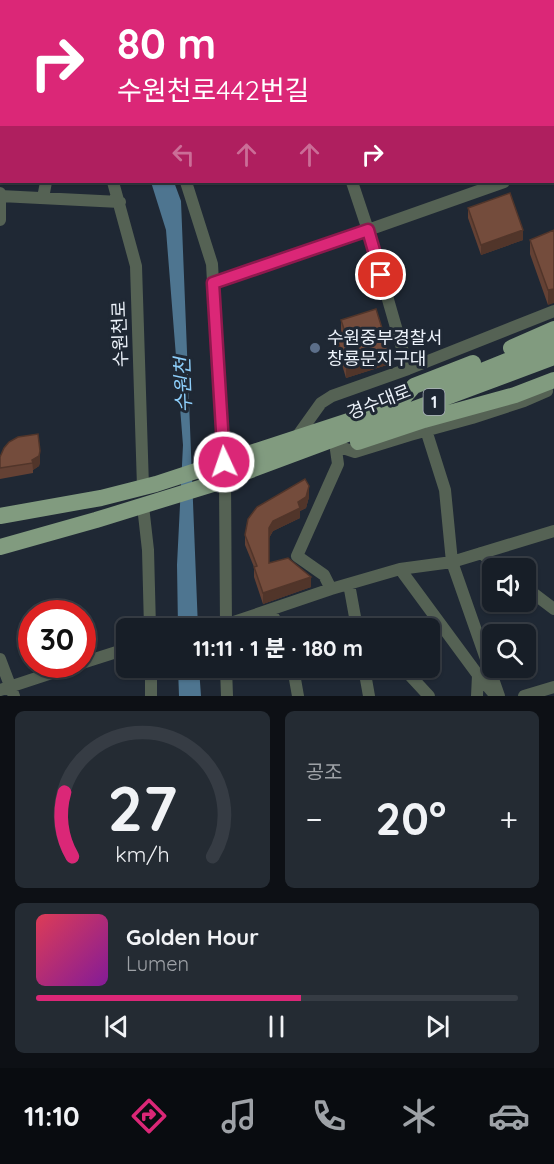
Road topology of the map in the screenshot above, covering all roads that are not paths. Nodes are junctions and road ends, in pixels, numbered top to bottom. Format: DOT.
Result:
graph roads {
  1 [pos="46,183"];
  2 [pos="113,183"];
  3 [pos="186,183"];
  4 [pos="352,183"];
  5 [pos="501,183"];
  6 [pos="0,195"];
  7 [pos="43,198"];
  8 [pos="120,202"];
  9 [pos="0,220"];
  10 [pos="368,230"];
  11 [pos="213,283"];
  12 [pos="554,311"];
  13 [pos="554,329"];
  14 [pos="554,342"];
  15 [pos="554,357"];
  16 [pos="408,369"];
  17 [pos="554,380"];
  18 [pos="554,388"];
  19 [pos="398,404"];
  20 [pos="426,430"];
  21 [pos="296,438"];
  22 [pos="314,447"];
  23 [pos="340,449"];
  24 [pos="220,464"];
  25 [pos="221,482"];
  26 [pos="149,486"];
  27 [pos="149,505"];
  28 [pos="0,516"];
  29 [pos="554,531"];
  30 [pos="0,547"];
  31 [pos="481,553"];
  32 [pos="488,558"];
  33 [pos="452,562"];
  34 [pos="400,569"];
  35 [pos="349,584"];
  36 [pos="331,589"];
  37 [pos="536,595"];
  38 [pos="554,609"];
  39 [pos="270,611"];
  40 [pos="150,618"];
  41 [pos="224,618"];
  42 [pos="249,618"];
  43 [pos="274,618"];
  44 [pos="355,618"];
  45 [pos="116,652"];
  46 [pos="0,659"];
  47 [pos="96,659"];
  48 [pos="478,675"];
  49 [pos="43,678"];
  50 [pos="151,678"];
  51 [pos="226,678"];
  52 [pos="295,678"];
  53 [pos="366,678"];
  54 [pos="412,678"];
  55 [pos="554,687"];
  56 [pos="8,691"];
  57 [pos="152,696"];
  58 [pos="227,696"];
  59 [pos="298,696"];
  60 [pos="369,696"];
  61 [pos="429,696"];
  62 [pos="477,696"];
  63 [pos="498,696"];
  64 [pos="524,696"];
  1 -- 7 [label="street"];
  2 -- 8 [label="street, 수원천로"];
  3 -- 11 [label="street"];
  4 -- 10 [label="street"];
  5 -- 10 [label="street"];
  6 -- 7 [label="street"];
  6 -- 9 [label="street"];
  7 -- 8 [label="street"];
  8 -- 26 [label="street, 수원천로"];
  10 -- 11 [label="street"];
  10 -- 16 [label="street"];
  11 -- 24 [label="street"];
  12 -- 16 [label="street"];
  13 -- 19 [label="main road"];
  14 -- 19 [label="main road, 경수대로 / 1"];
  15 -- 22 [label="main road, 경수대로 / 1"];
  16 -- 21 [label="street"];
  17 -- 23 [label="main road"];
  18 -- 20 [label="street"];
  19 -- 21 [label="main road, 경수대로 / 1"];
  20 -- 23 [label="street"];
  20 -- 33 [label="street"];
  21 -- 24 [label="main road, 경수대로 / 1"];
  22 -- 23 [label="main road"];
  22 -- 25 [label="main road, 경수대로 / 1"];
  23 -- 36 [label="street"];
  24 -- 26 [label="main road, 1"];
  25 -- 27 [label="main road, 1"];
  25 -- 41 [label="street"];
  26 -- 28 [label="main road, 1"];
  27 -- 30 [label="main road, 1"];
  27 -- 40 [label="street"];
  29 -- 31 [label="street"];
  31 -- 32 [label="street"];
  31 -- 33 [label="street"];
  33 -- 34 [label="street"];
  33 -- 63 [label="street"];
  34 -- 35 [label="street"];
  34 -- 48 [label="street"];
  35 -- 36 [label="street"];
  35 -- 44 [label="street"];
  36 -- 39 [label="street"];
  37 -- 38 [label="street"];
  39 -- 42 [label="street"];
  39 -- 43 [label="street"];
  45 -- 47 [label="street"];
  46 -- 56 [label="street"];
  48 -- 62 [label="street"];
  48 -- 63 [label="street"];
  49 -- 56 [label="street"];
  50 -- 57 [label="street"];
  51 -- 58 [label="street"];
  52 -- 59 [label="street"];
  53 -- 60 [label="street"];
  54 -- 61 [label="street"];
  55 -- 64 [label="street"];
}
